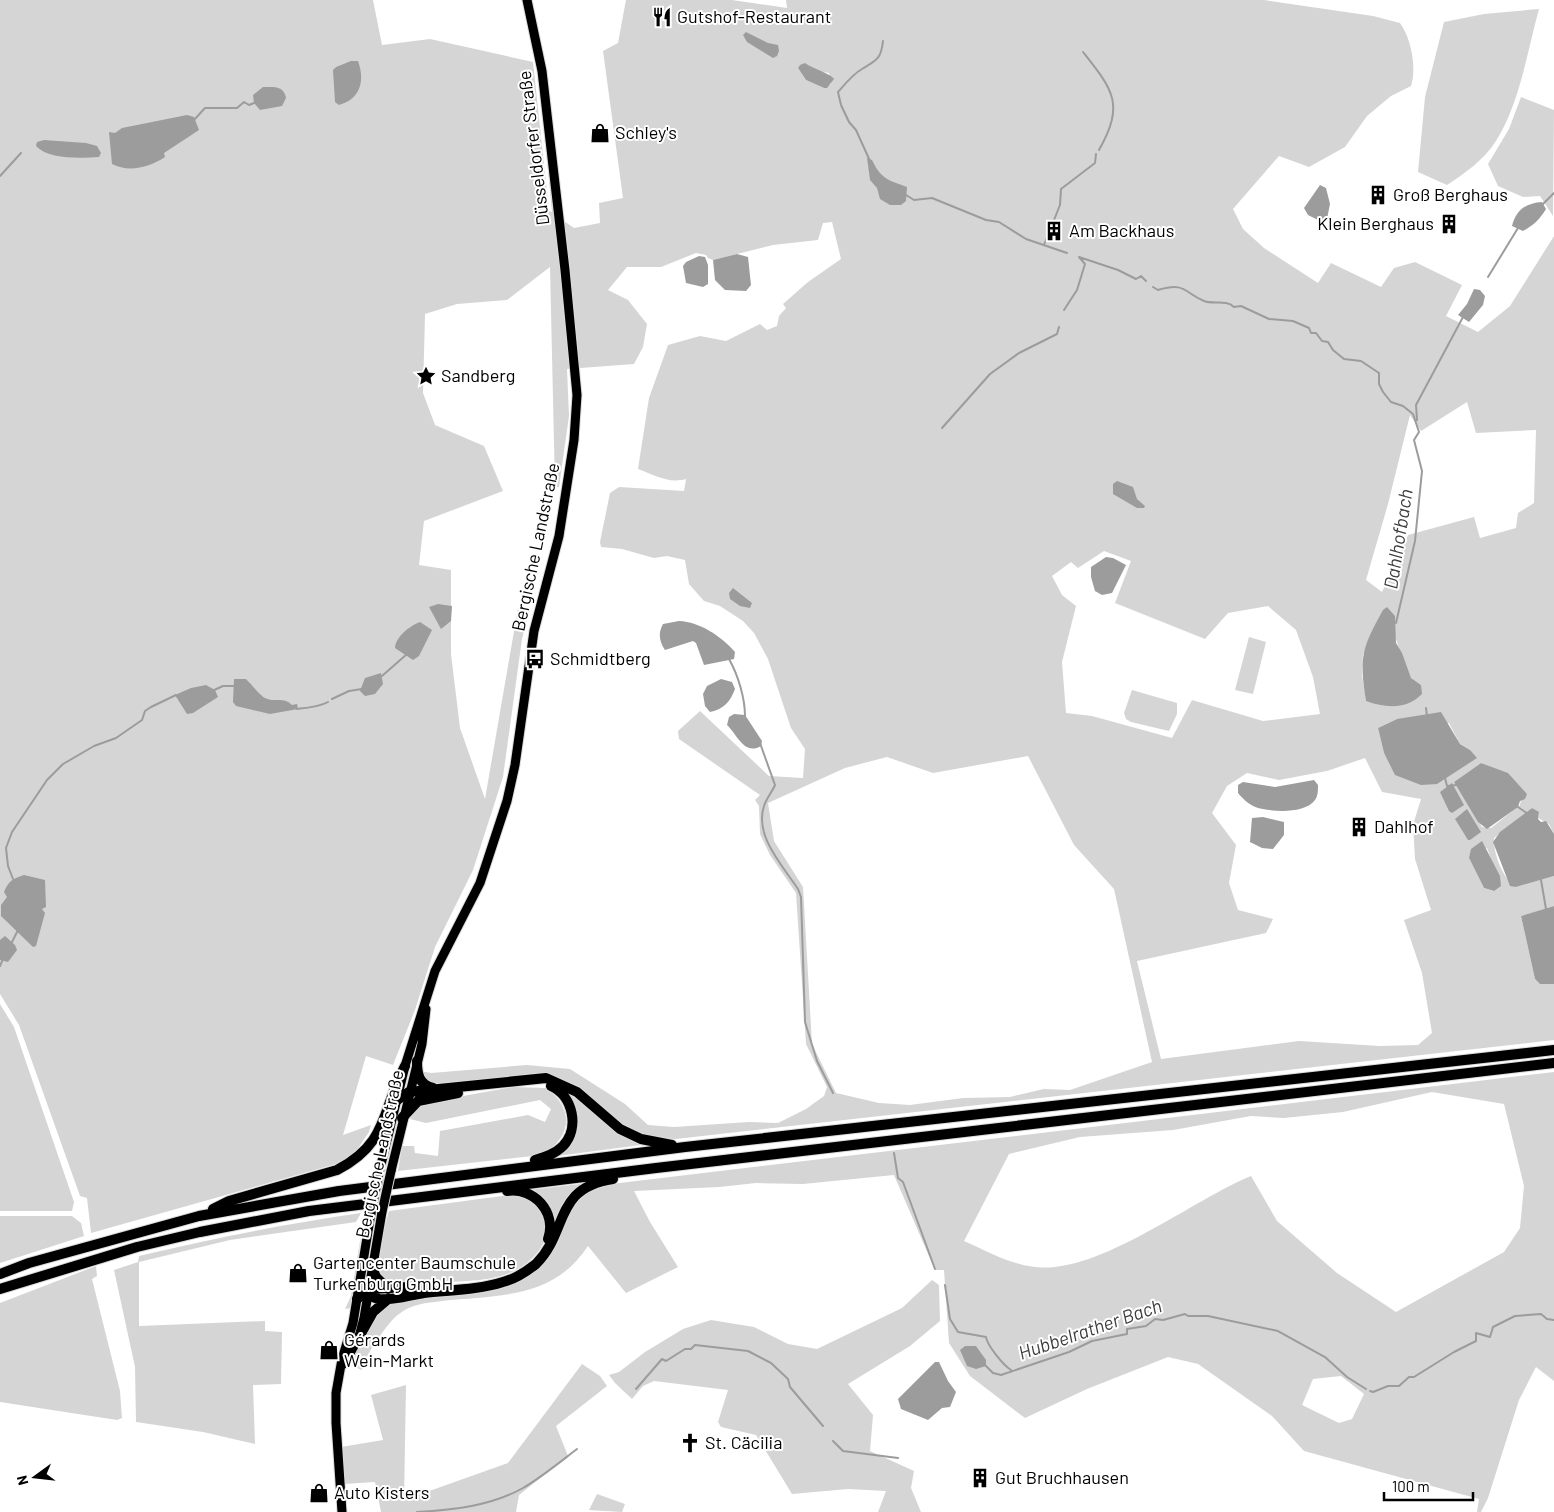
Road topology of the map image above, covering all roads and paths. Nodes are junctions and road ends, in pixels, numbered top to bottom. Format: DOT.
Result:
graph roads {
  1 [pos="527,0"];
  2 [pos="567,292"];
  3 [pos="426,1001"];
  4 [pos="1554,1050"];
  5 [pos="417,1061"];
  6 [pos="1554,1063"];
  7 [pos="405,1066"];
  8 [pos="436,1089"];
  9 [pos="409,1092"];
  10 [pos="397,1100"];
  11 [pos="402,1118"];
  12 [pos="685,1147"];
  13 [pos="656,1168"];
  14 [pos="487,1171"];
  15 [pos="487,1188"];
  16 [pos="199,1216"];
  17 [pos="372,1268"];
  18 [pos="0,1274"];
  19 [pos="0,1289"];
  20 [pos="363,1292"];
  21 [pos="387,1294"];
  22 [pos="355,1314"];
  23 [pos="360,1334"];
  24 [pos="341,1368"];
  25 [pos="342,1512"];
  1 -- 2 [label="main road, Düsseldorfer Straße"];
  2 -- 3 [label="main road, Bergische Landstraße"];
  3 -- 5 [label="main road, Bergische Landstraße"];
  3 -- 7 [label="main road, Bergische Landstraße"];
  4 -- 12 [label="highway"];
  5 -- 8 [label="highway"];
  5 -- 9 [label="main road, Bergische Landstraße"];
  6 -- 13 [label="highway"];
  7 -- 10 [label="main road, Bergische Landstraße"];
  7 -- 16 [label="highway"];
  8 -- 9 [label="highway"];
  8 -- 12 [label="highway"];
  9 -- 10 [label="highway"];
  9 -- 11 [label="main road, Bergische Landstraße"];
  10 -- 20 [label="main road, Bergische Landstraße, bridge"];
  11 -- 14 [label="highway"];
  11 -- 17 [label="main road, Bergische Landstraße, bridge"];
  12 -- 14 [label="highway"];
  13 -- 15 [label="highway"];
  13 -- 21 [label="highway"];
  14 -- 16 [label="highway"];
  15 -- 19 [label="highway"];
  15 -- 21 [label="highway"];
  16 -- 18 [label="highway"];
  17 -- 20 [label="main road, Bergische Landstraße"];
  17 -- 21 [label="highway"];
  20 -- 21 [label="highway"];
  20 -- 22 [label="main road, Bergische Landstraße"];
  20 -- 23 [label="main road, Bergische Landstraße"];
  21 -- 23 [label="highway"];
  22 -- 23 [label="main road"];
  22 -- 24 [label="main road, Bergische Landstraße"];
  23 -- 24 [label="main road, Bergische Landstraße"];
  24 -- 25 [label="main road, Bergische Landstraße"];
}
